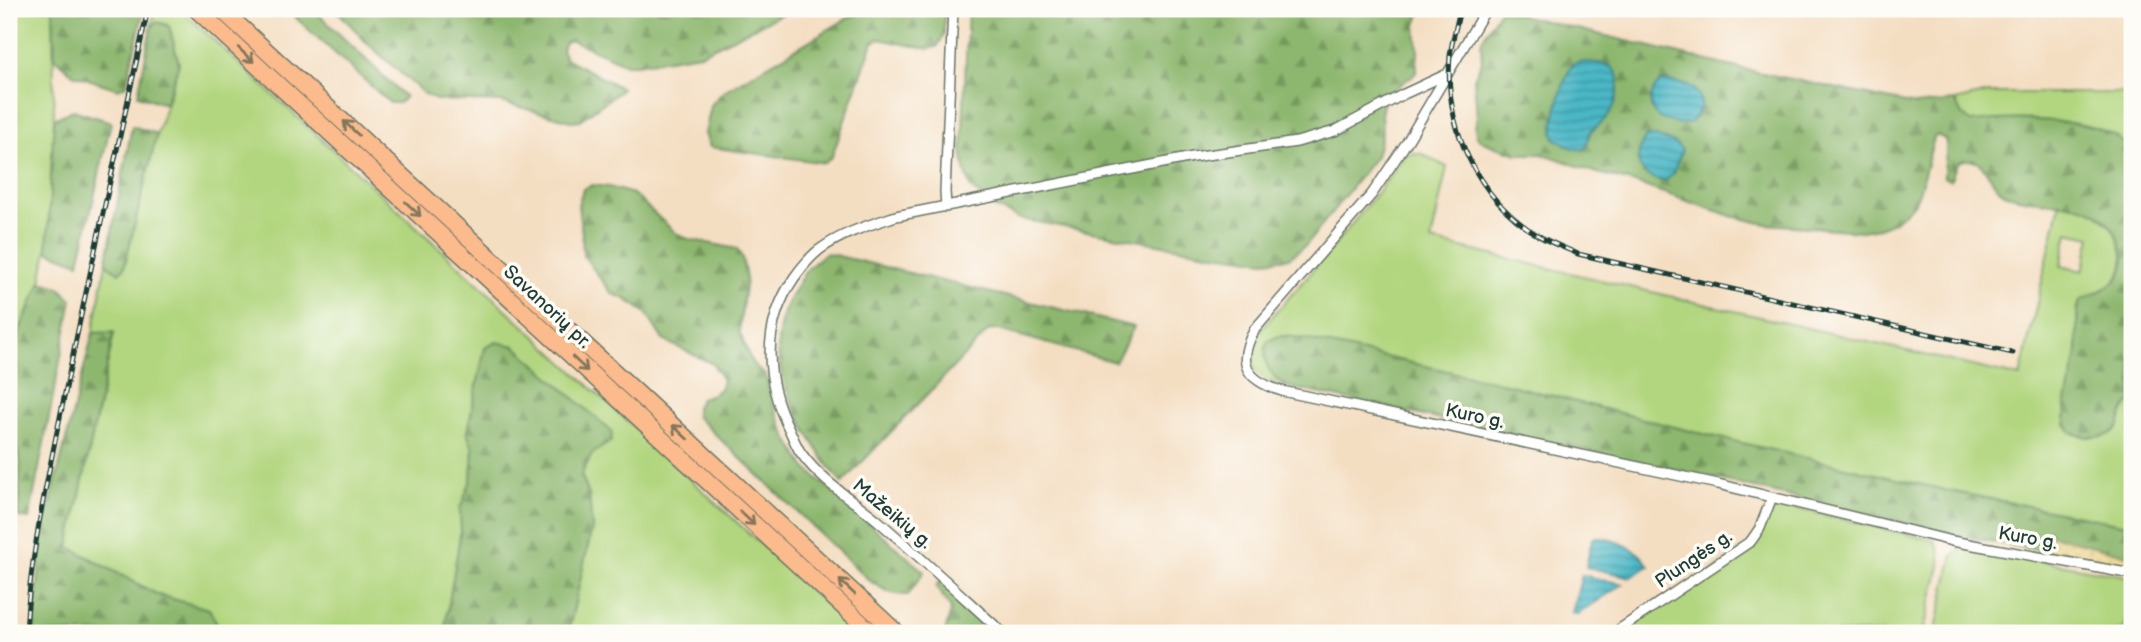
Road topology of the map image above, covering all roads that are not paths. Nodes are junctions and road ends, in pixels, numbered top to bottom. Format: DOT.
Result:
graph roads {
  1 [pos="196,9"];
  2 [pos="221,9"];
  3 [pos="953,9"];
  4 [pos="1486,9"];
  5 [pos="1446,75"];
  6 [pos="946,207"];
  7 [pos="1772,497"];
  8 [pos="2132,574"];
  9 [pos="872,633"];
  10 [pos="897,633"];
  11 [pos="1003,633"];
  12 [pos="1614,633"];
  1 -- 9 [label="highway, Savanorių pr., one-way"];
  10 -- 2 [label="highway, Savanorių pr., one-way"];
  3 -- 6 [label="street"];
  4 -- 5 [label="street, Kuro g."];
  5 -- 6 [label="street, Mažeikių g."];
  5 -- 7 [label="street, Kuro g."];
  6 -- 11 [label="street, Mažeikių g."];
  7 -- 8 [label="street, Kuro g."];
  7 -- 12 [label="street, Plungės g."];
}
